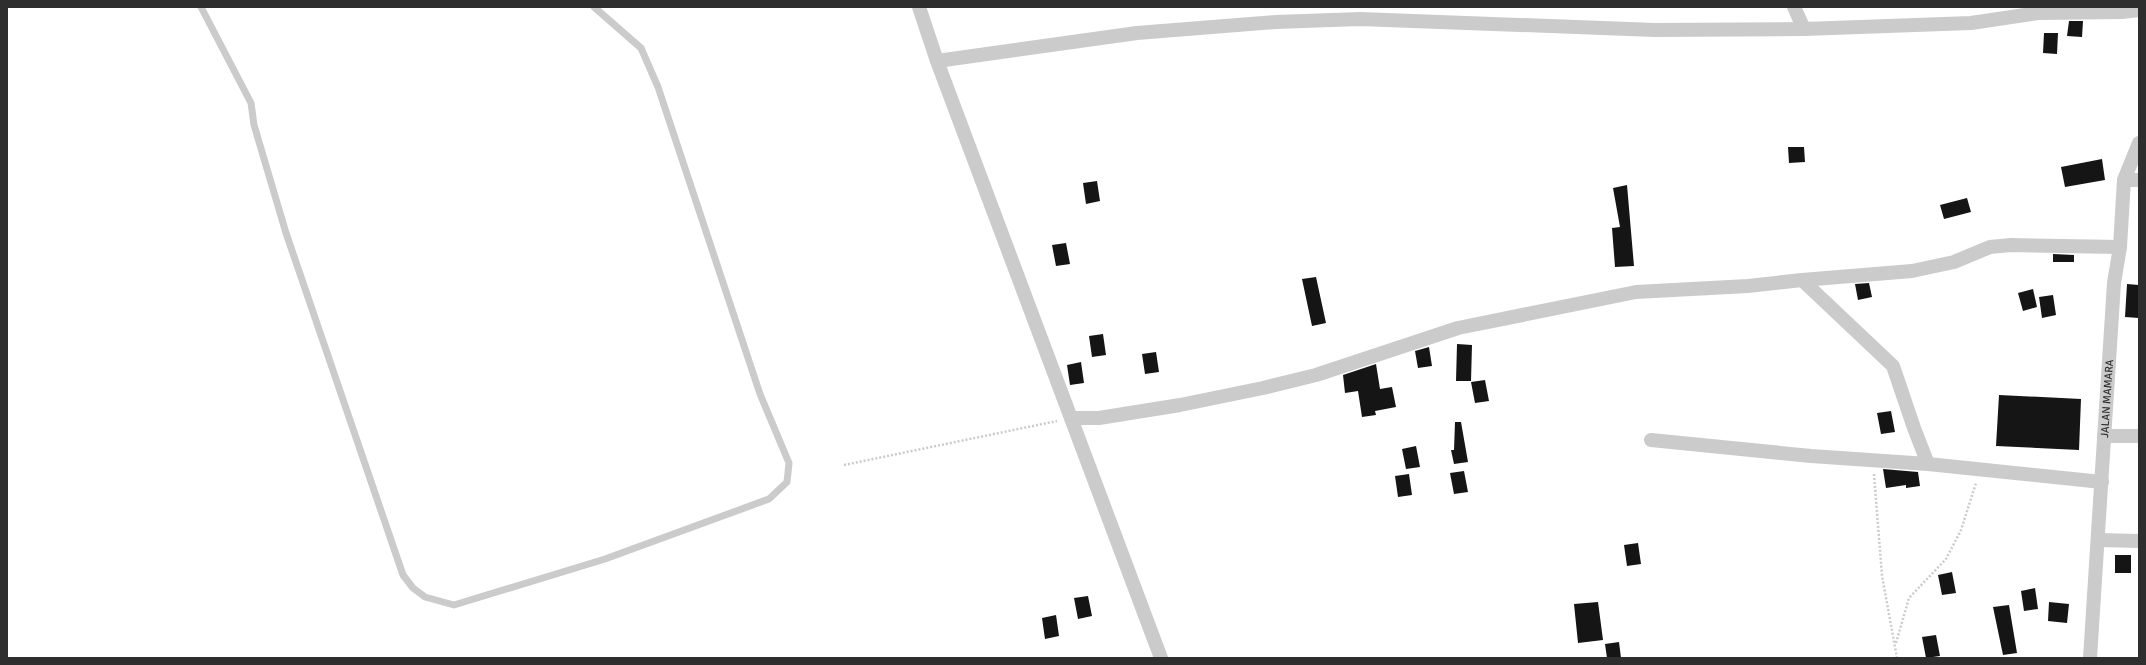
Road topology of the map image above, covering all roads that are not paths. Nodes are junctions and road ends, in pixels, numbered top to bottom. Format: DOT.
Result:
graph roads {
  1 [pos="201,7"];
  2 [pos="594,7"];
  3 [pos="919,7"];
  4 [pos="1794,7"];
  5 [pos="2033,10"];
  6 [pos="2139,10"];
  7 [pos="1804,29"];
  8 [pos="937,61"];
  9 [pos="2139,143"];
  10 [pos="2124,180"];
  11 [pos="2139,180"];
  12 [pos="2120,247"];
  13 [pos="1802,280"];
  14 [pos="1071,418"];
  15 [pos="2104,436"];
  16 [pos="2139,436"];
  17 [pos="1651,440"];
  18 [pos="1928,464"];
  19 [pos="2102,482"];
  20 [pos="2099,540"];
  21 [pos="2139,541"];
  22 [pos="1161,658"];
  23 [pos="2090,658"];
  1 -- 2 [label="lane"];
  3 -- 8 [label="street"];
  4 -- 7 [label="street"];
  5 -- 6 [label="street"];
  5 -- 7 [label="street"];
  7 -- 8 [label="street"];
  8 -- 14 [label="street"];
  9 -- 10 [label="street, JALAN MAMARA"];
  10 -- 11 [label="street"];
  10 -- 12 [label="street, JALAN MAMARA"];
  12 -- 13 [label="street"];
  12 -- 15 [label="street, JALAN MAMARA"];
  13 -- 14 [label="street"];
  13 -- 18 [label="street"];
  14 -- 22 [label="street"];
  15 -- 16 [label="street"];
  15 -- 19 [label="street, JALAN MAMARA"];
  17 -- 18 [label="street"];
  18 -- 19 [label="street"];
  19 -- 20 [label="street, JALAN MAMARA"];
  20 -- 21 [label="street"];
  20 -- 23 [label="street, JALAN MAMARA"];
}
